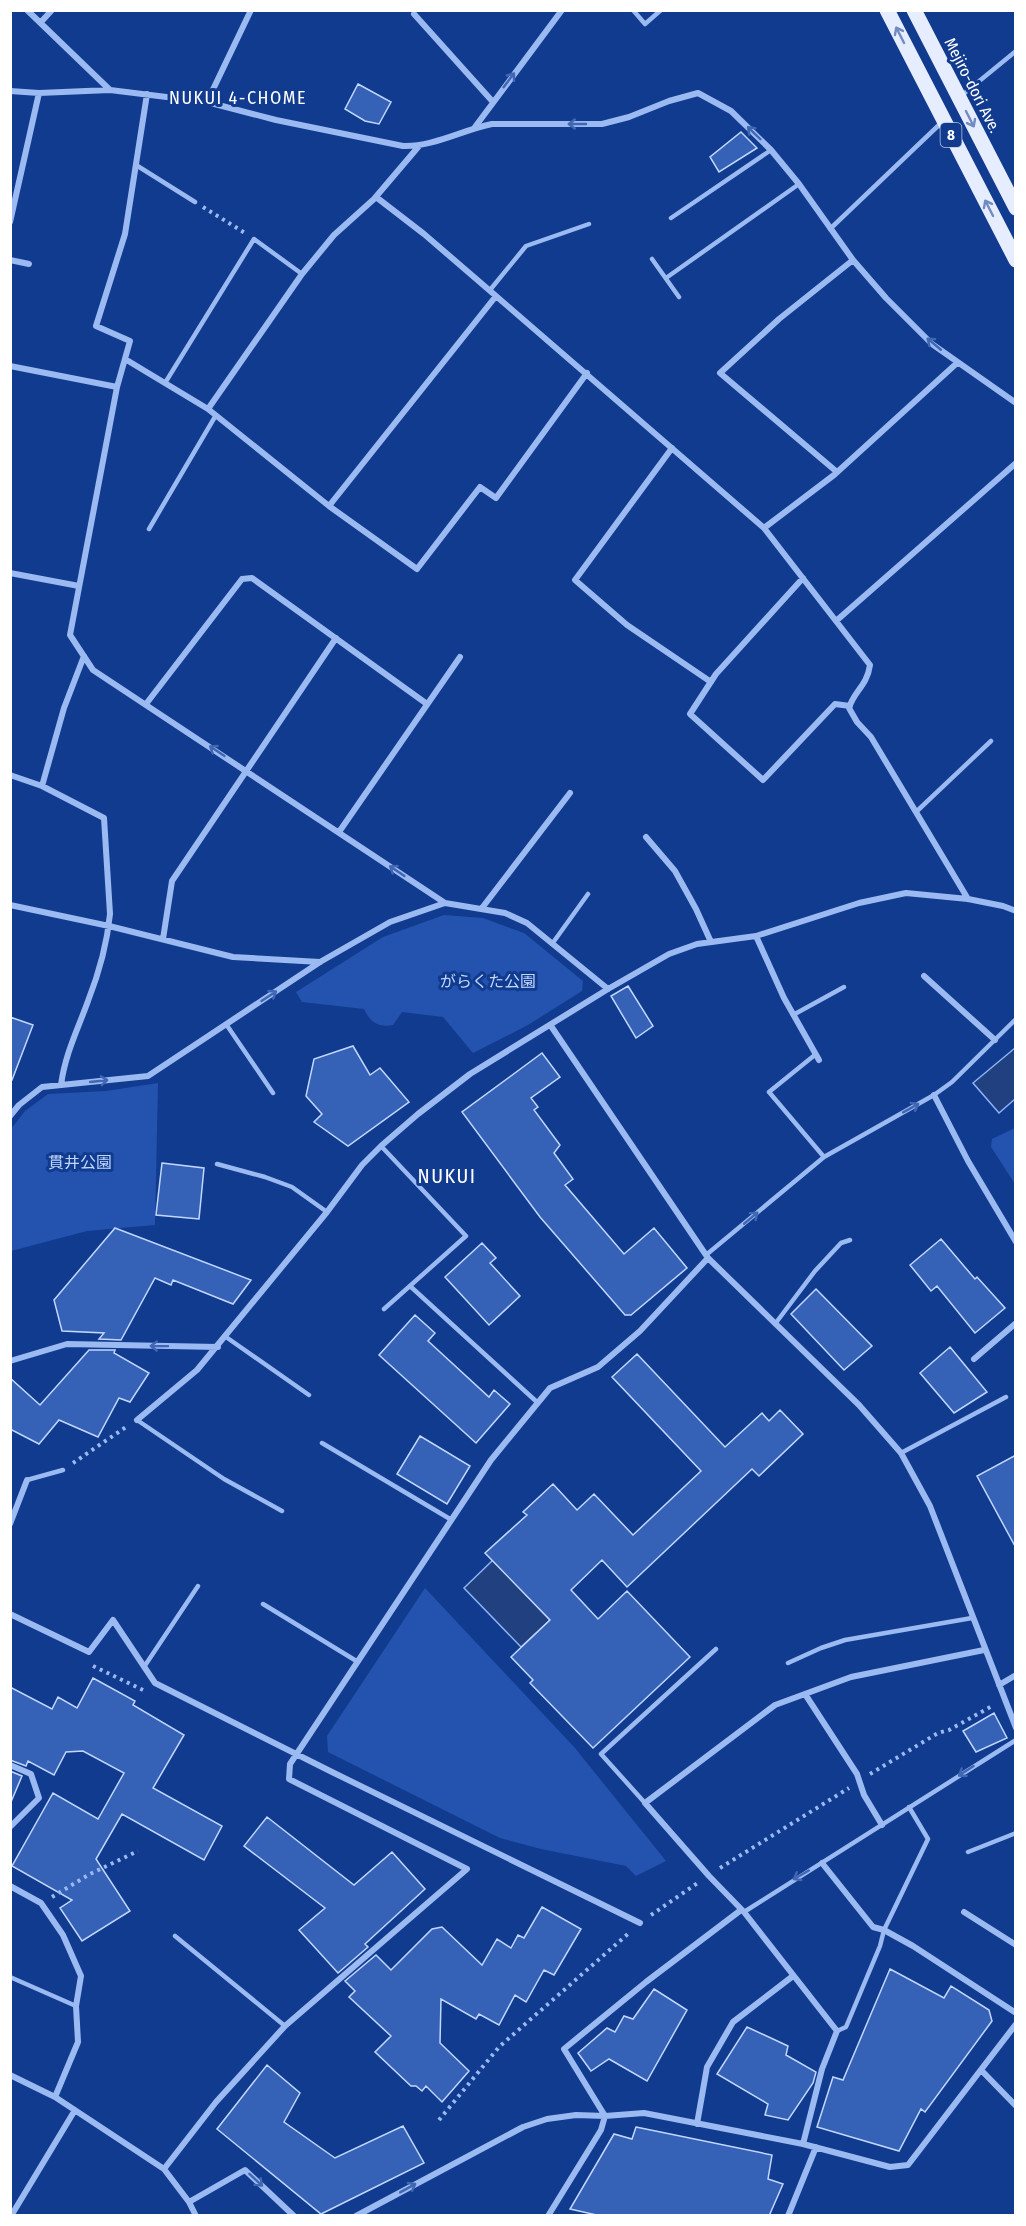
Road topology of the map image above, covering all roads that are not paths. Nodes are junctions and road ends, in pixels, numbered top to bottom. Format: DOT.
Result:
graph roads {
  1 [pos="27,10"];
  2 [pos="52,10"];
  3 [pos="251,10"];
  4 [pos="562,10"];
  5 [pos="633,10"];
  6 [pos="661,10"];
  7 [pos="887,10"];
  8 [pos="914,10"];
  9 [pos="414,12"];
  10 [pos="41,22"];
  11 [pos="1016,51"];
  12 [pos="110,90"];
  13 [pos="10,91"];
  14 [pos="39,93"];
  15 [pos="147,94"];
  16 [pos="959,98"];
  17 [pos="207,102"];
  18 [pos="494,102"];
  19 [pos="944,120"];
  20 [pos="474,127"];
  21 [pos="419,146"];
  22 [pos="771,150"];
  23 [pos="136,165"];
  24 [pos="799,184"];
  25 [pos="376,197"];
  26 [pos="195,202"];
  27 [pos="1016,208"];
  28 [pos="671,218"];
  29 [pos="10,222"];
  30 [pos="589,224"];
  31 [pos="831,229"];
  32 [pos="652,259"];
  33 [pos="10,260"];
  34 [pos="853,260"];
  35 [pos="1016,260"];
  36 [pos="29,264"];
  37 [pos="302,274"];
  38 [pos="666,278"];
  39 [pos="490,290"];
  40 [pos="496,296"];
  41 [pos="679,297"];
  42 [pos="125,359"];
  43 [pos="957,363"];
  44 [pos="10,366"];
  45 [pos="587,373"];
  46 [pos="165,383"];
  47 [pos="117,387"];
  48 [pos="1016,403"];
  49 [pos="208,409"];
  50 [pos="216,415"];
  51 [pos="672,448"];
  52 [pos="1016,464"];
  53 [pos="837,472"];
  54 [pos="329,506"];
  55 [pos="764,528"];
  56 [pos="149,530"];
  57 [pos="10,573"];
  58 [pos="803,578"];
  59 [pos="79,586"];
  60 [pos="836,621"];
  61 [pos="336,638"];
  62 [pos="84,656"];
  63 [pos="460,657"];
  64 [pos="711,682"];
  65 [pos="146,704"];
  66 [pos="427,704"];
  67 [pos="850,706"];
  68 [pos="991,741"];
  69 [pos="247,771"];
  70 [pos="10,775"];
  71 [pos="42,786"];
  72 [pos="570,793"];
  73 [pos="916,812"];
  74 [pos="339,832"];
  75 [pos="646,837"];
  76 [pos="588,894"];
  77 [pos="968,899"];
  78 [pos="445,903"];
  79 [pos="10,905"];
  80 [pos="482,908"];
  81 [pos="1016,911"];
  82 [pos="109,926"];
  83 [pos="756,936"];
  84 [pos="163,939"];
  85 [pos="711,942"];
  86 [pos="552,944"];
  87 [pos="320,962"];
  88 [pos="924,976"];
  89 [pos="844,987"];
  90 [pos="608,989"];
  91 [pos="794,1015"];
  92 [pos="1016,1019"];
  93 [pos="226,1024"];
  94 [pos="551,1026"];
  95 [pos="995,1040"];
  96 [pos="817,1057"];
  97 [pos="61,1085"];
  98 [pos="273,1092"];
  99 [pos="934,1095"];
  100 [pos="10,1116"];
  101 [pos="381,1146"];
  102 [pos="824,1157"];
  103 [pos="217,1164"];
  104 [pos="327,1212"];
  105 [pos="850,1240"];
  106 [pos="1016,1242"];
  107 [pos="707,1257"];
  108 [pos="410,1286"];
  109 [pos="384,1309"];
  110 [pos="1016,1323"];
  111 [pos="776,1324"];
  112 [pos="226,1336"];
  113 [pos="218,1347"];
  114 [pos="974,1359"];
  115 [pos="10,1361"];
  116 [pos="309,1395"];
  117 [pos="1006,1397"];
  118 [pos="538,1403"];
  119 [pos="137,1420"];
  120 [pos="322,1443"];
  121 [pos="901,1453"];
  122 [pos="63,1470"];
  123 [pos="27,1480"];
  124 [pos="282,1510"];
  125 [pos="450,1519"];
  126 [pos="10,1524"];
  127 [pos="198,1586"];
  128 [pos="263,1604"];
  129 [pos="10,1614"];
  130 [pos="972,1618"];
  131 [pos="716,1649"];
  132 [pos="984,1650"];
  133 [pos="358,1662"];
  134 [pos="788,1663"];
  135 [pos="144,1667"];
  136 [pos="1016,1675"];
  137 [pos="999,1685"];
  138 [pos="805,1694"];
  139 [pos="1016,1728"];
  140 [pos="1016,1740"];
  141 [pos="296,1754"];
  142 [pos="10,1765"];
  143 [pos="645,1803"];
  144 [pos="909,1808"];
  145 [pos="882,1825"];
  146 [pos="10,1827"];
  147 [pos="1016,1833"];
  148 [pos="968,1852"];
  149 [pos="822,1863"];
  150 [pos="11,1886"];
  151 [pos="742,1911"];
  152 [pos="964,1912"];
  153 [pos="640,1923"];
  154 [pos="884,1930"];
  155 [pos="175,1936"];
  156 [pos="1016,1945"];
  157 [pos="793,1976"];
  158 [pos="10,1977"];
  159 [pos="75,2006"];
  160 [pos="1016,2013"];
  161 [pos="1016,2024"];
  162 [pos="285,2026"];
  163 [pos="837,2031"];
  164 [pos="981,2070"];
  165 [pos="10,2075"];
  166 [pos="55,2097"];
  167 [pos="1016,2106"];
  168 [pos="75,2110"];
  169 [pos="604,2116"];
  170 [pos="697,2124"];
  171 [pos="803,2144"];
  172 [pos="816,2147"];
  173 [pos="164,2169"];
  174 [pos="190,2206"];
  175 [pos="11,2216"];
  176 [pos="185,2216"];
  177 [pos="196,2216"];
  178 [pos="294,2216"];
  179 [pos="356,2216"];
  180 [pos="548,2216"];
  181 [pos="788,2216"];
  1 -- 10 [label="street"];
  2 -- 10 [label="street"];
  3 -- 17 [label="street"];
  18 -- 4 [label="street, one-way"];
  5 -- 6 [label="lane"];
  19 -- 7 [label="main road, 8, one-way"];
  8 -- 16 [label="main road, Mejiro-dori Ave. / 8"];
  9 -- 18 [label="street"];
  10 -- 12 [label="street"];
  11 -- 16 [label="lane"];
  12 -- 14 [label="street"];
  12 -- 15 [label="street"];
  13 -- 14 [label="street"];
  14 -- 29 [label="street"];
  15 -- 17 [label="street"];
  15 -- 23 [label="street"];
  16 -- 27 [label="main road, Mejiro-dori Ave. / 8, one-way"];
  17 -- 21 [label="street"];
  18 -- 20 [label="street"];
  19 -- 31 [label="lane"];
  35 -- 19 [label="main road, 8, one-way"];
  20 -- 21 [label="street"];
  22 -- 20 [label="street, one-way"];
  21 -- 25 [label="street"];
  22 -- 24 [label="street"];
  22 -- 28 [label="lane"];
  23 -- 26 [label="lane"];
  23 -- 42 [label="street"];
  24 -- 31 [label="street"];
  24 -- 38 [label="lane"];
  25 -- 37 [label="street"];
  25 -- 39 [label="street"];
  30 -- 39 [label="lane"];
  31 -- 34 [label="street"];
  32 -- 38 [label="lane"];
  33 -- 36 [label="street"];
  43 -- 34 [label="street, one-way"];
  34 -- 53 [label="street"];
  37 -- 46 [label="lane"];
  37 -- 49 [label="street"];
  38 -- 41 [label="lane"];
  39 -- 40 [label="street"];
  40 -- 45 [label="street"];
  40 -- 54 [label="street"];
  42 -- 46 [label="street"];
  42 -- 47 [label="street"];
  43 -- 48 [label="street"];
  43 -- 53 [label="street"];
  44 -- 47 [label="street"];
  45 -- 51 [label="street"];
  45 -- 54 [label="street"];
  46 -- 49 [label="street"];
  47 -- 59 [label="street"];
  49 -- 50 [label="street"];
  50 -- 54 [label="street"];
  50 -- 56 [label="lane"];
  51 -- 55 [label="street"];
  51 -- 64 [label="street"];
  52 -- 60 [label="street"];
  53 -- 55 [label="street"];
  55 -- 58 [label="street"];
  57 -- 59 [label="street"];
  58 -- 60 [label="street"];
  58 -- 64 [label="street"];
  59 -- 62 [label="street"];
  60 -- 67 [label="street"];
  61 -- 65 [label="street"];
  61 -- 66 [label="street"];
  61 -- 69 [label="street"];
  62 -- 65 [label="street"];
  62 -- 71 [label="street"];
  63 -- 66 [label="street"];
  64 -- 67 [label="street"];
  69 -- 65 [label="street, one-way"];
  66 -- 74 [label="street"];
  67 -- 73 [label="street"];
  68 -- 73 [label="lane"];
  69 -- 74 [label="street"];
  69 -- 84 [label="street"];
  70 -- 71 [label="street"];
  71 -- 82 [label="street"];
  72 -- 80 [label="street"];
  73 -- 77 [label="street"];
  78 -- 74 [label="street, one-way"];
  75 -- 85 [label="street"];
  76 -- 86 [label="lane"];
  77 -- 81 [label="street"];
  77 -- 83 [label="street"];
  78 -- 80 [label="street"];
  78 -- 87 [label="street"];
  79 -- 82 [label="street"];
  80 -- 86 [label="street"];
  82 -- 84 [label="street"];
  82 -- 97 [label="street"];
  83 -- 85 [label="street"];
  83 -- 91 [label="street"];
  84 -- 87 [label="street"];
  85 -- 90 [label="street"];
  86 -- 90 [label="street"];
  93 -- 87 [label="street, one-way"];
  88 -- 95 [label="street"];
  89 -- 91 [label="lane"];
  90 -- 94 [label="street"];
  91 -- 96 [label="street"];
  92 -- 95 [label="lane"];
  97 -- 93 [label="street, one-way"];
  93 -- 98 [label="lane"];
  94 -- 101 [label="street"];
  94 -- 107 [label="street"];
  95 -- 99 [label="lane"];
  96 -- 102 [label="lane"];
  97 -- 100 [label="street"];
  102 -- 99 [label="lane, one-way"];
  99 -- 106 [label="street"];
  101 -- 104 [label="street"];
  101 -- 108 [label="lane"];
  107 -- 102 [label="lane, one-way"];
  103 -- 104 [label="lane"];
  104 -- 112 [label="street"];
  105 -- 111 [label="lane"];
  107 -- 111 [label="street"];
  107 -- 118 [label="street"];
  108 -- 109 [label="lane"];
  108 -- 118 [label="lane"];
  110 -- 114 [label="street"];
  111 -- 121 [label="street"];
  112 -- 113 [label="street"];
  112 -- 116 [label="lane"];
  113 -- 115 [label="street, one-way"];
  113 -- 119 [label="street"];
  117 -- 121 [label="lane"];
  118 -- 125 [label="street"];
  119 -- 124 [label="lane"];
  120 -- 125 [label="lane"];
  121 -- 130 [label="street"];
  122 -- 123 [label="lane"];
  123 -- 126 [label="street"];
  125 -- 133 [label="street"];
  127 -- 135 [label="lane"];
  128 -- 133 [label="lane"];
  129 -- 135 [label="street"];
  130 -- 132 [label="street"];
  130 -- 134 [label="lane"];
  131 -- 143 [label="lane"];
  132 -- 137 [label="street"];
  132 -- 138 [label="street"];
  133 -- 141 [label="street"];
  135 -- 141 [label="street"];
  136 -- 137 [label="street"];
  137 -- 139 [label="street"];
  138 -- 143 [label="street"];
  138 -- 145 [label="street"];
  140 -- 144 [label="lane, one-way"];
  141 -- 153 [label="street"];
  141 -- 162 [label="street"];
  142 -- 146 [label="street"];
  143 -- 151 [label="street"];
  144 -- 145 [label="lane"];
  144 -- 154 [label="lane"];
  145 -- 149 [label="lane"];
  147 -- 148 [label="lane"];
  149 -- 151 [label="lane, one-way"];
  149 -- 154 [label="street"];
  150 -- 159 [label="street"];
  151 -- 157 [label="street"];
  151 -- 169 [label="street"];
  152 -- 156 [label="street"];
  154 -- 160 [label="street"];
  154 -- 163 [label="lane"];
  155 -- 162 [label="lane"];
  157 -- 163 [label="street"];
  157 -- 170 [label="street"];
  158 -- 159 [label="lane"];
  159 -- 166 [label="street"];
  161 -- 164 [label="street"];
  162 -- 173 [label="street"];
  163 -- 171 [label="street"];
  164 -- 167 [label="street"];
  164 -- 172 [label="street"];
  165 -- 166 [label="street"];
  166 -- 168 [label="street"];
  168 -- 173 [label="street"];
  168 -- 175 [label="street"];
  169 -- 170 [label="street"];
  179 -- 169 [label="street, one-way"];
  169 -- 180 [label="street"];
  170 -- 171 [label="street"];
  171 -- 172 [label="street"];
  172 -- 181 [label="street"];
  173 -- 174 [label="street"];
  174 -- 176 [label="street"];
  174 -- 177 [label="street"];
  174 -- 178 [label="street, one-way"];
}
